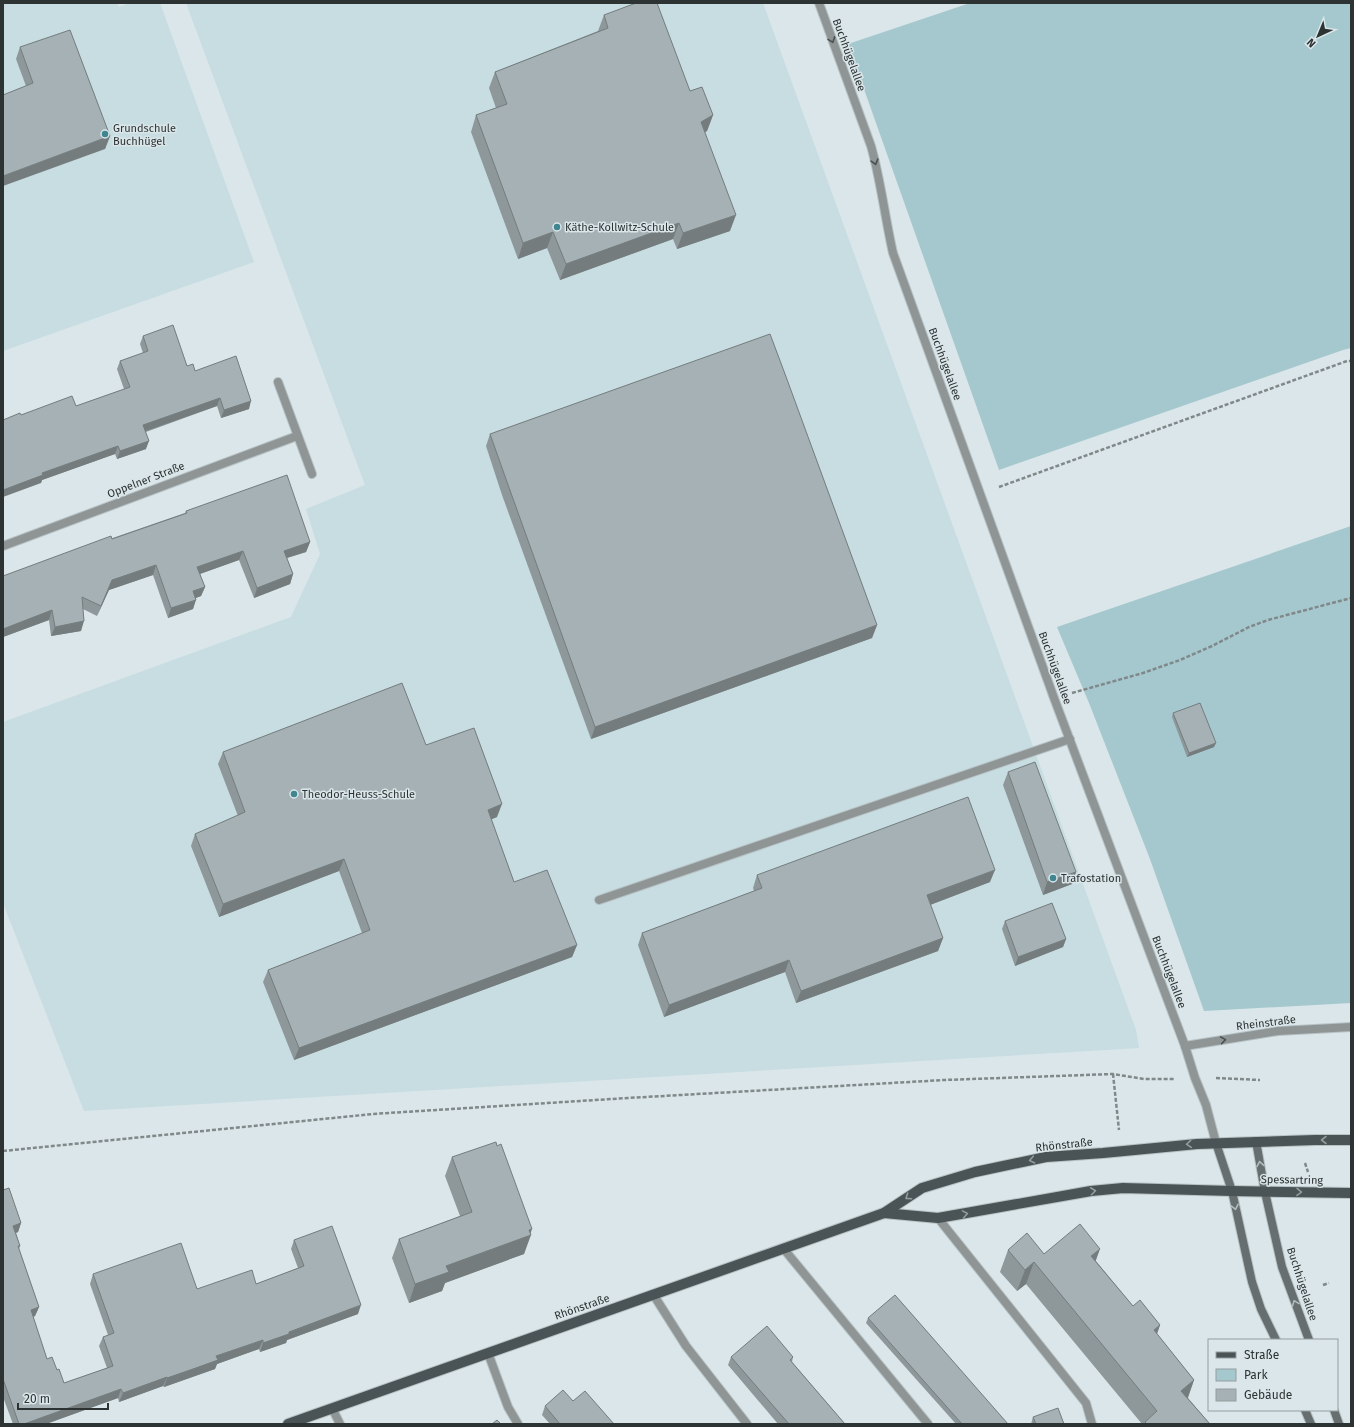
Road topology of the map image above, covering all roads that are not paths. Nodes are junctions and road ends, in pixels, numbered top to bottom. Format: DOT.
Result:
graph roads {
  1 [pos="819,3"];
  2 [pos="278,382"];
  3 [pos="297,436"];
  4 [pos="312,474"];
  5 [pos="3,546"];
  6 [pos="1070,740"];
  7 [pos="599,900"];
  8 [pos="1351,1027"];
  9 [pos="1185,1046"];
  10 [pos="1351,1140"];
  11 [pos="1256,1141"];
  12 [pos="1216,1143"];
  13 [pos="1232,1191"];
  14 [pos="1265,1192"];
  15 [pos="1351,1193"];
  16 [pos="884,1213"];
  17 [pos="938,1218"];
  18 [pos="783,1248"];
  19 [pos="653,1294"];
  20 [pos="1276,1339"];
  21 [pos="1309,1339"];
  22 [pos="488,1353"];
  23 [pos="332,1408"];
  24 [pos="1305,1411"];
  25 [pos="1334,1411"];
  26 [pos="288,1424"];
  27 [pos="340,1424"];
  28 [pos="518,1424"];
  29 [pos="747,1424"];
  30 [pos="928,1424"];
  31 [pos="1092,1424"];
  32 [pos="1311,1424"];
  33 [pos="1338,1424"];
  1 -- 6 [label="street, Buchhügelallee, one-way"];
  2 -- 3 [label="street"];
  3 -- 4 [label="street"];
  3 -- 5 [label="street, Oppelner Straße"];
  6 -- 7 [label="street"];
  6 -- 9 [label="street, Buchhügelallee"];
  9 -- 8 [label="street, Rheinstraße, one-way"];
  9 -- 12 [label="street, Buchhügelallee"];
  10 -- 11 [label="main road, one-way"];
  11 -- 12 [label="main road, Rhönstraße"];
  14 -- 11 [label="street, Buchhügelallee, one-way"];
  12 -- 13 [label="street, Buchhügelallee"];
  12 -- 16 [label="main road, Rhönstraße, one-way"];
  13 -- 14 [label="main road, Spessartring"];
  17 -- 13 [label="main road, Rhönstraße, one-way"];
  13 -- 20 [label="street, Buchhügelallee, one-way"];
  14 -- 15 [label="main road, Spessartring, one-way"];
  21 -- 14 [label="street, Buchhügelallee, one-way"];
  16 -- 17 [label="main road, Rhönstraße"];
  16 -- 18 [label="main road, Rhönstraße"];
  17 -- 31 [label="street"];
  18 -- 19 [label="main road, Rhönstraße"];
  18 -- 30 [label="street"];
  19 -- 22 [label="main road, Rhönstraße"];
  19 -- 29 [label="street"];
  22 -- 23 [label="main road, Rhönstraße"];
  22 -- 28 [label="street"];
  23 -- 26 [label="main road, Rhönstraße"];
  23 -- 27 [label="street"];
  24 -- 32 [label="street"];
  25 -- 33 [label="street"];
}
